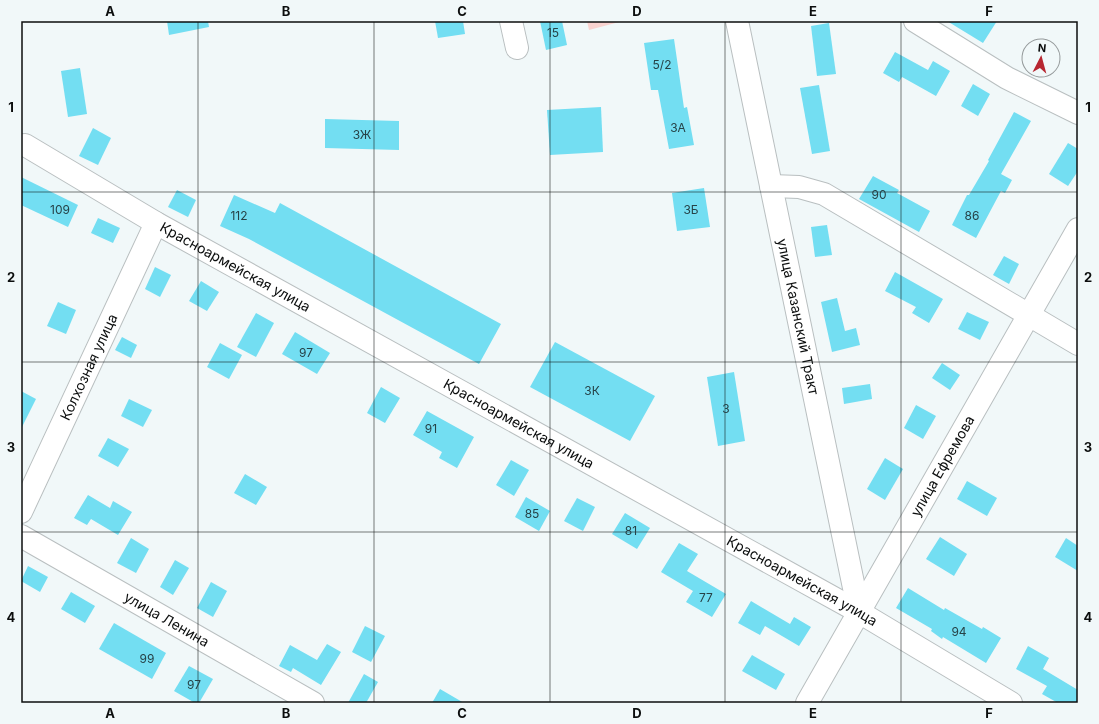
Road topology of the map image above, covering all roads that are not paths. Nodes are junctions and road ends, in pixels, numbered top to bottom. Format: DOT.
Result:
graph roads {
  1 [pos="511,21"];
  2 [pos="738,21"];
  3 [pos="915,21"];
  4 [pos="517,48"];
  5 [pos="1078,113"];
  6 [pos="25,145"];
  7 [pos="771,186"];
  8 [pos="156,223"];
  9 [pos="1078,229"];
  10 [pos="1029,314"];
  11 [pos="1078,344"];
  12 [pos="21,512"];
  13 [pos="21,536"];
  14 [pos="858,612"];
  15 [pos="313,703"];
  16 [pos="807,703"];
  17 [pos="1011,703"];
  1 -- 4 [label="street"];
  2 -- 7 [label="street, улица Казанский Тракт"];
  3 -- 5 [label="street"];
  6 -- 8 [label="street, Красноармейская улица"];
  7 -- 10 [label="street"];
  7 -- 14 [label="street, улица Казанский Тракт"];
  8 -- 12 [label="street, Колхозная улица"];
  8 -- 14 [label="street, Красноармейская улица"];
  9 -- 10 [label="street, улица Ефремова"];
  10 -- 11 [label="street"];
  10 -- 14 [label="street, улица Ефремова"];
  13 -- 15 [label="street, улица Ленина"];
  14 -- 16 [label="street, улица Ефремова"];
  14 -- 17 [label="street, Красноармейская улица"];
}
